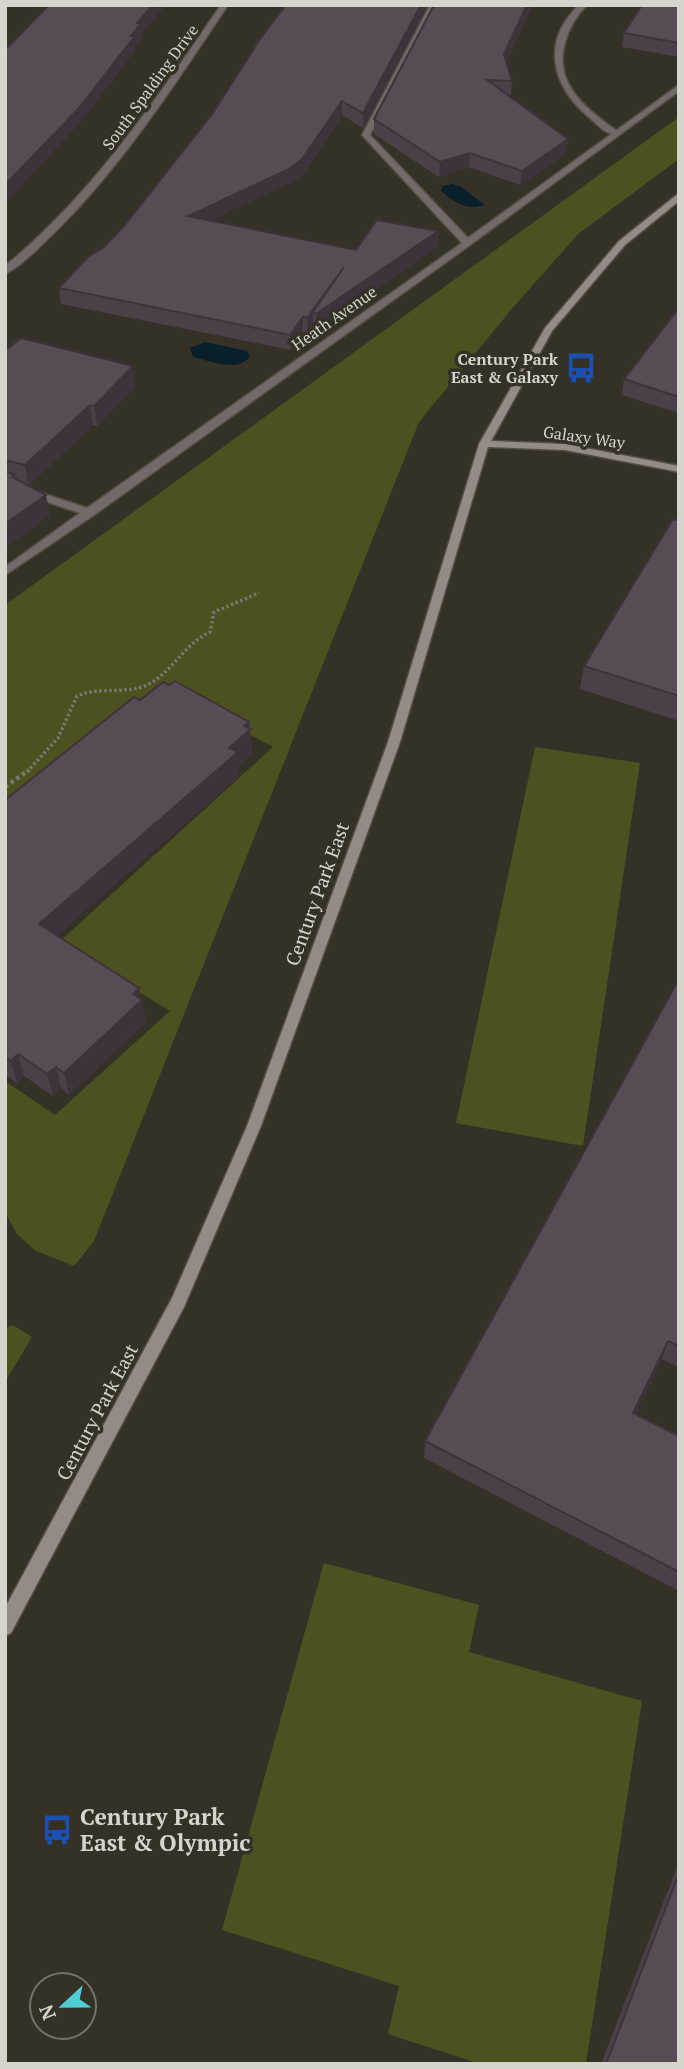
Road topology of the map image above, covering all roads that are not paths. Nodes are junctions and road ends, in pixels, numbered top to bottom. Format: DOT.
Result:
graph roads {
  1 [pos="225,5"];
  2 [pos="434,5"];
  3 [pos="584,5"];
  4 [pos="679,87"];
  5 [pos="614,132"];
  6 [pos="679,195"];
  7 [pos="467,243"];
  8 [pos="5,271"];
  9 [pos="484,444"];
  10 [pos="679,468"];
  11 [pos="5,484"];
  12 [pos="90,513"];
  13 [pos="5,572"];
  14 [pos="5,1627"];
  1 -- 8 [label="street, South Spalding Drive"];
  2 -- 7 [label="street"];
  3 -- 5 [label="street"];
  4 -- 5 [label="street, Heath Avenue"];
  5 -- 7 [label="street, Heath Avenue"];
  6 -- 9 [label="main road, Century Park East"];
  7 -- 12 [label="street, Heath Avenue"];
  9 -- 10 [label="main road, Galaxy Way"];
  9 -- 14 [label="main road, Century Park East"];
  11 -- 12 [label="street"];
  12 -- 13 [label="street, Heath Avenue"];
}
